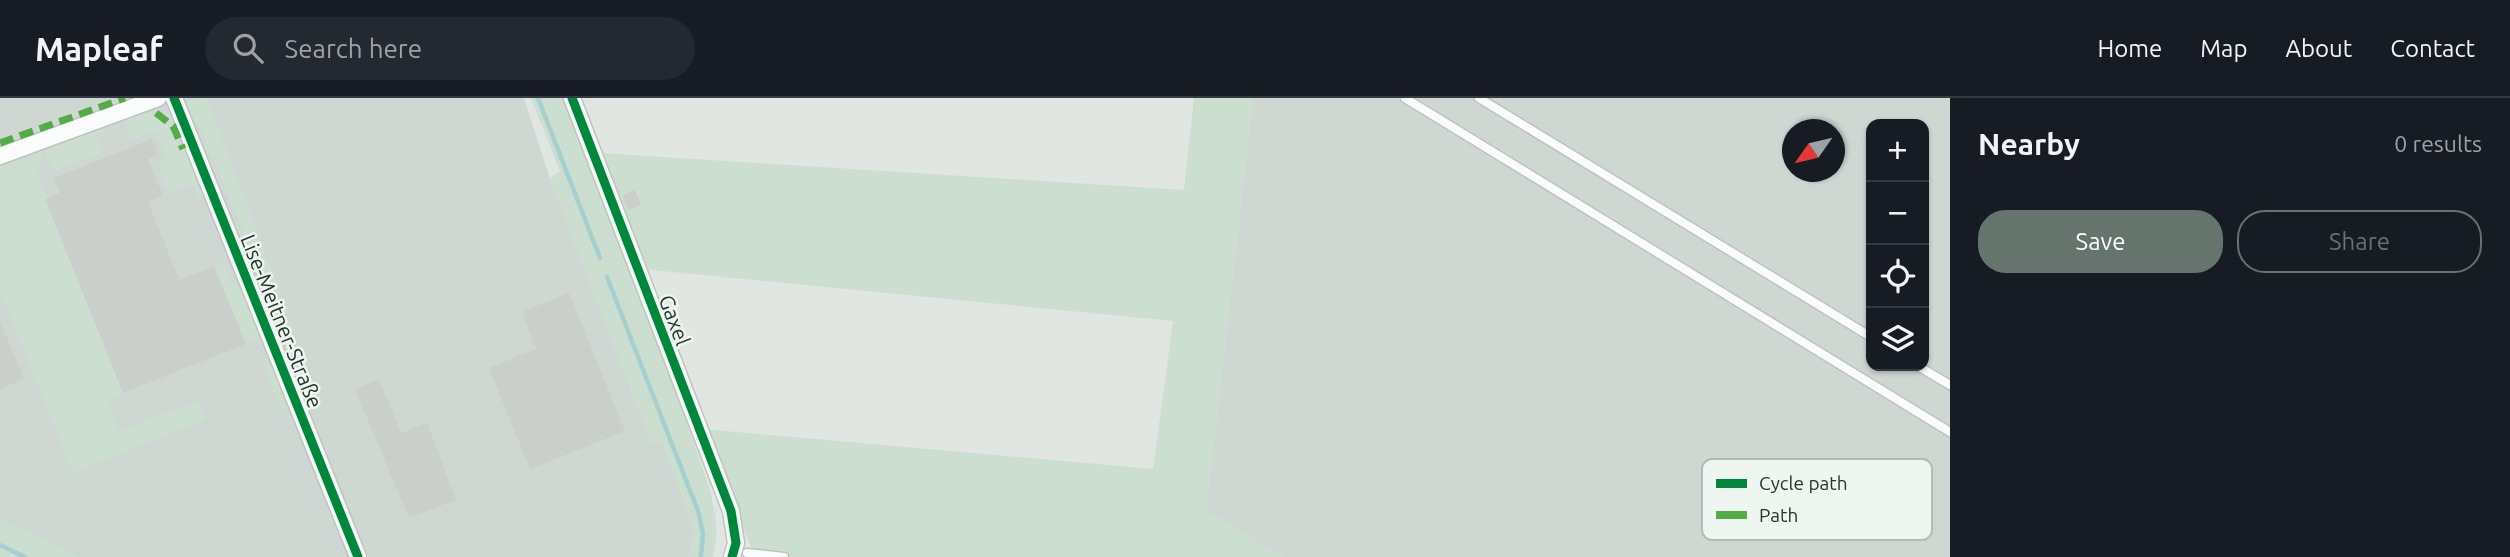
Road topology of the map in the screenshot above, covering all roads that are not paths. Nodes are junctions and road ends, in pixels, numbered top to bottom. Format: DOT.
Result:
graph roads {
  1 [pos="158,98"];
  2 [pos="174,98"];
  3 [pos="572,98"];
  4 [pos="1405,98"];
  5 [pos="1479,98"];
  6 [pos="0,156"];
  7 [pos="1866,334"];
  8 [pos="1926,371"];
  9 [pos="1950,386"];
  10 [pos="1950,432"];
  11 [pos="741,553"];
  12 [pos="358,557"];
  13 [pos="784,557"];
  1 -- 6 [label="street"];
  2 -- 12 [label="street, Lise-Meitner-Straße"];
  3 -- 11 [label="street, Gaxel"];
  4 -- 10 [label="lane"];
  5 -- 7 [label="lane"];
  8 -- 9 [label="lane"];
  11 -- 13 [label="lane"];
}
